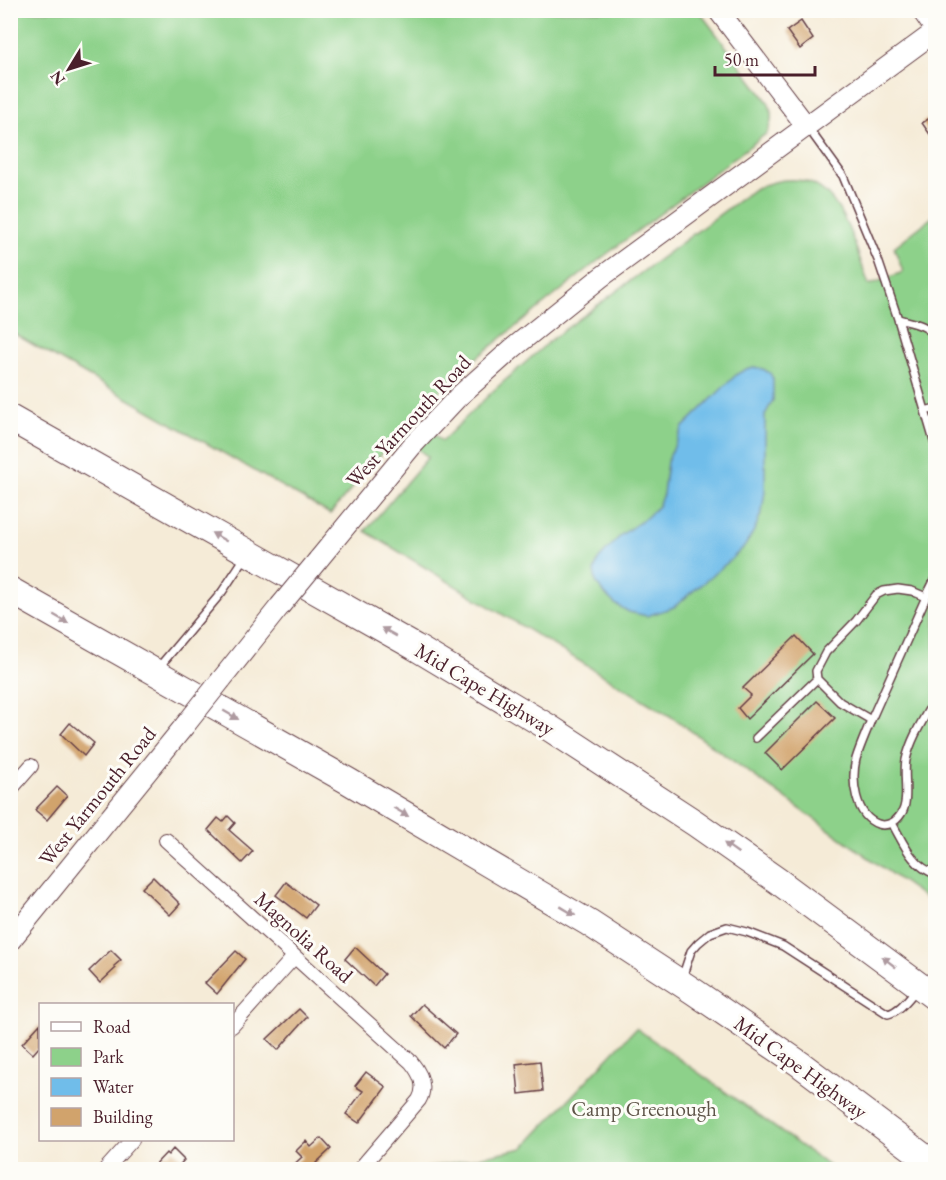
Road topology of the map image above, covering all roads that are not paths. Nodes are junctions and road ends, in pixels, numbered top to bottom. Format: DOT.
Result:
graph roads {
  1 [pos="718,10"];
  2 [pos="918,10"];
  3 [pos="935,32"];
  4 [pos="807,127"];
  5 [pos="898,319"];
  6 [pos="936,337"];
  7 [pos="936,408"];
  8 [pos="925,411"];
  9 [pos="10,418"];
  10 [pos="936,448"];
  11 [pos="248,554"];
  12 [pos="936,577"];
  13 [pos="10,590"];
  14 [pos="926,597"];
  15 [pos="154,673"];
  16 [pos="817,679"];
  17 [pos="936,697"];
  18 [pos="871,720"];
  19 [pos="756,738"];
  20 [pos="31,766"];
  21 [pos="10,790"];
  22 [pos="892,823"];
  23 [pos="166,840"];
  24 [pos="936,874"];
  25 [pos="10,941"];
  26 [pos="294,957"];
  27 [pos="681,983"];
  28 [pos="928,992"];
  29 [pos="234,1024"];
  30 [pos="131,1141"];
  31 [pos="936,1166"];
  32 [pos="105,1170"];
  33 [pos="359,1170"];
  1 -- 4 [label="main road"];
  2 -- 3 [label="street"];
  3 -- 4 [label="main road, West Yarmouth Road"];
  4 -- 5 [label="lane"];
  4 -- 25 [label="main road, West Yarmouth Road, bridge"];
  5 -- 6 [label="lane"];
  5 -- 8 [label="lane"];
  7 -- 8 [label="lane"];
  8 -- 10 [label="lane"];
  11 -- 9 [label="highway, Mid Cape Highway, one-way"];
  11 -- 15 [label="lane"];
  28 -- 11 [label="highway, Mid Cape Highway, one-way"];
  12 -- 14 [label="lane"];
  13 -- 15 [label="highway, Mid Cape Highway, one-way"];
  14 -- 16 [label="lane"];
  14 -- 18 [label="lane"];
  15 -- 27 [label="highway, Mid Cape Highway, one-way"];
  16 -- 18 [label="lane"];
  16 -- 19 [label="lane"];
  17 -- 22 [label="lane"];
  18 -- 22 [label="lane"];
  20 -- 21 [label="street"];
  22 -- 24 [label="lane"];
  23 -- 26 [label="street, Magnolia Road"];
  26 -- 29 [label="street"];
  26 -- 33 [label="street, Magnolia Road"];
  27 -- 28 [label="lane"];
  27 -- 31 [label="highway, Mid Cape Highway"];
  30 -- 32 [label="street"];
}
